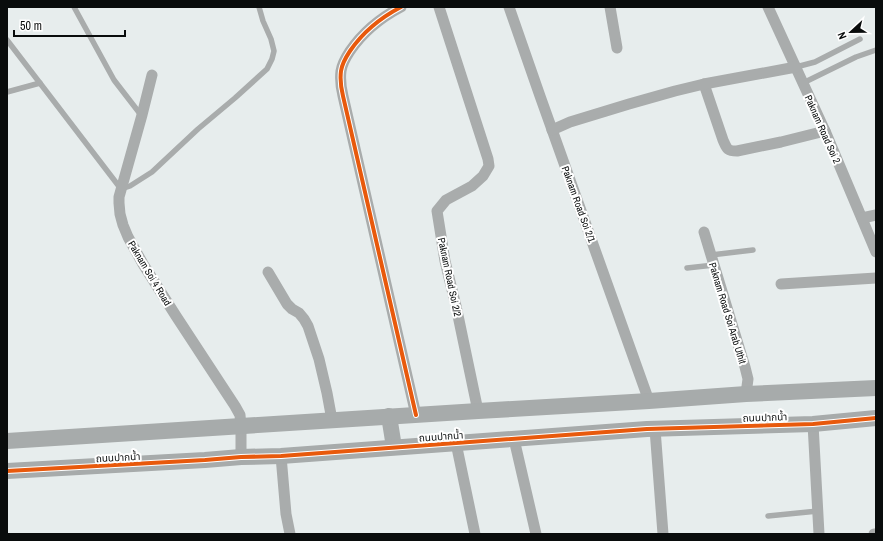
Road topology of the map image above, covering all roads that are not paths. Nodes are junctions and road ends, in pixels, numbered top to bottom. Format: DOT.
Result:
graph roads {
  1 [pos="74,7"];
  2 [pos="259,7"];
  3 [pos="401,7"];
  4 [pos="439,7"];
  5 [pos="510,7"];
  6 [pos="610,7"];
  7 [pos="768,7"];
  8 [pos="860,39"];
  9 [pos="7,40"];
  10 [pos="617,48"];
  11 [pos="876,50"];
  12 [pos="796,67"];
  13 [pos="152,75"];
  14 [pos="40,83"];
  15 [pos="803,83"];
  16 [pos="704,84"];
  17 [pos="7,92"];
  18 [pos="142,116"];
  19 [pos="552,130"];
  20 [pos="825,131"];
  21 [pos="121,189"];
  22 [pos="876,215"];
  23 [pos="862,218"];
  24 [pos="704,232"];
  25 [pos="753,250"];
  26 [pos="876,252"];
  27 [pos="712,260"];
  28 [pos="687,268"];
  29 [pos="268,272"];
  30 [pos="876,278"];
  31 [pos="781,284"];
  32 [pos="876,388"];
  33 [pos="746,394"];
  34 [pos="649,401"];
  35 [pos="478,411"];
  36 [pos="416,415"];
  37 [pos="389,416"];
  38 [pos="876,418"];
  39 [pos="332,420"];
  40 [pos="813,424"];
  41 [pos="241,426"];
  42 [pos="655,429"];
  43 [pos="514,439"];
  44 [pos="7,441"];
  45 [pos="456,442"];
  46 [pos="394,447"];
  47 [pos="281,456"];
  48 [pos="240,457"];
  49 [pos="7,470"];
  50 [pos="818,511"];
  51 [pos="768,516"];
  52 [pos="290,534"];
  53 [pos="475,534"];
  54 [pos="536,534"];
  55 [pos="663,534"];
  56 [pos="819,534"];
  1 -- 18 [label="lane"];
  2 -- 21 [label="lane"];
  3 -- 36 [label="street"];
  4 -- 35 [label="street, Paknam Road Soi 2/2"];
  5 -- 19 [label="street, Paknam Road Soi 2/1"];
  6 -- 10 [label="street"];
  7 -- 12 [label="street, Paknam Road Soi 2"];
  8 -- 12 [label="lane"];
  9 -- 14 [label="lane"];
  11 -- 15 [label="lane"];
  12 -- 15 [label="street, Paknam Road Soi 2"];
  12 -- 16 [label="street"];
  13 -- 18 [label="street, Paknam Soi 4 Road"];
  14 -- 17 [label="lane"];
  14 -- 21 [label="lane"];
  15 -- 20 [label="street, Paknam Road Soi 2"];
  16 -- 19 [label="street"];
  16 -- 20 [label="street"];
  18 -- 21 [label="street, Paknam Soi 4 Road"];
  19 -- 34 [label="street, Paknam Road Soi 2/1"];
  20 -- 23 [label="street, Paknam Road Soi 2"];
  21 -- 41 [label="street, Paknam Soi 4 Road"];
  22 -- 23 [label="street"];
  23 -- 26 [label="street, Paknam Road Soi 2"];
  24 -- 27 [label="street, Paknam Road Soi Arab Uthit"];
  25 -- 27 [label="lane"];
  27 -- 28 [label="lane"];
  27 -- 33 [label="street, Paknam Road Soi Arab Uthit"];
  29 -- 39 [label="street"];
  30 -- 31 [label="street"];
  32 -- 33 [label="street"];
  33 -- 34 [label="street"];
  34 -- 35 [label="street"];
  35 -- 36 [label="street"];
  36 -- 37 [label="street"];
  37 -- 39 [label="street"];
  37 -- 46 [label="street"];
  38 -- 40 [label="street, ถนนปากน้ำ"];
  39 -- 41 [label="street"];
  40 -- 42 [label="street, ถนนปากน้ำ"];
  40 -- 50 [label="street"];
  41 -- 44 [label="street"];
  41 -- 48 [label="street, Paknam Soi 4 Road"];
  42 -- 43 [label="street, ถนนปากน้ำ"];
  42 -- 55 [label="street"];
  43 -- 45 [label="street, ถนนปากน้ำ"];
  43 -- 54 [label="street"];
  45 -- 46 [label="street, ถนนปากน้ำ"];
  45 -- 53 [label="street"];
  46 -- 47 [label="street, ถนนปากน้ำ"];
  47 -- 48 [label="street, ถนนปากน้ำ"];
  47 -- 52 [label="street"];
  48 -- 49 [label="street, ถนนปากน้ำ"];
  50 -- 51 [label="lane"];
  50 -- 56 [label="street"];
}
